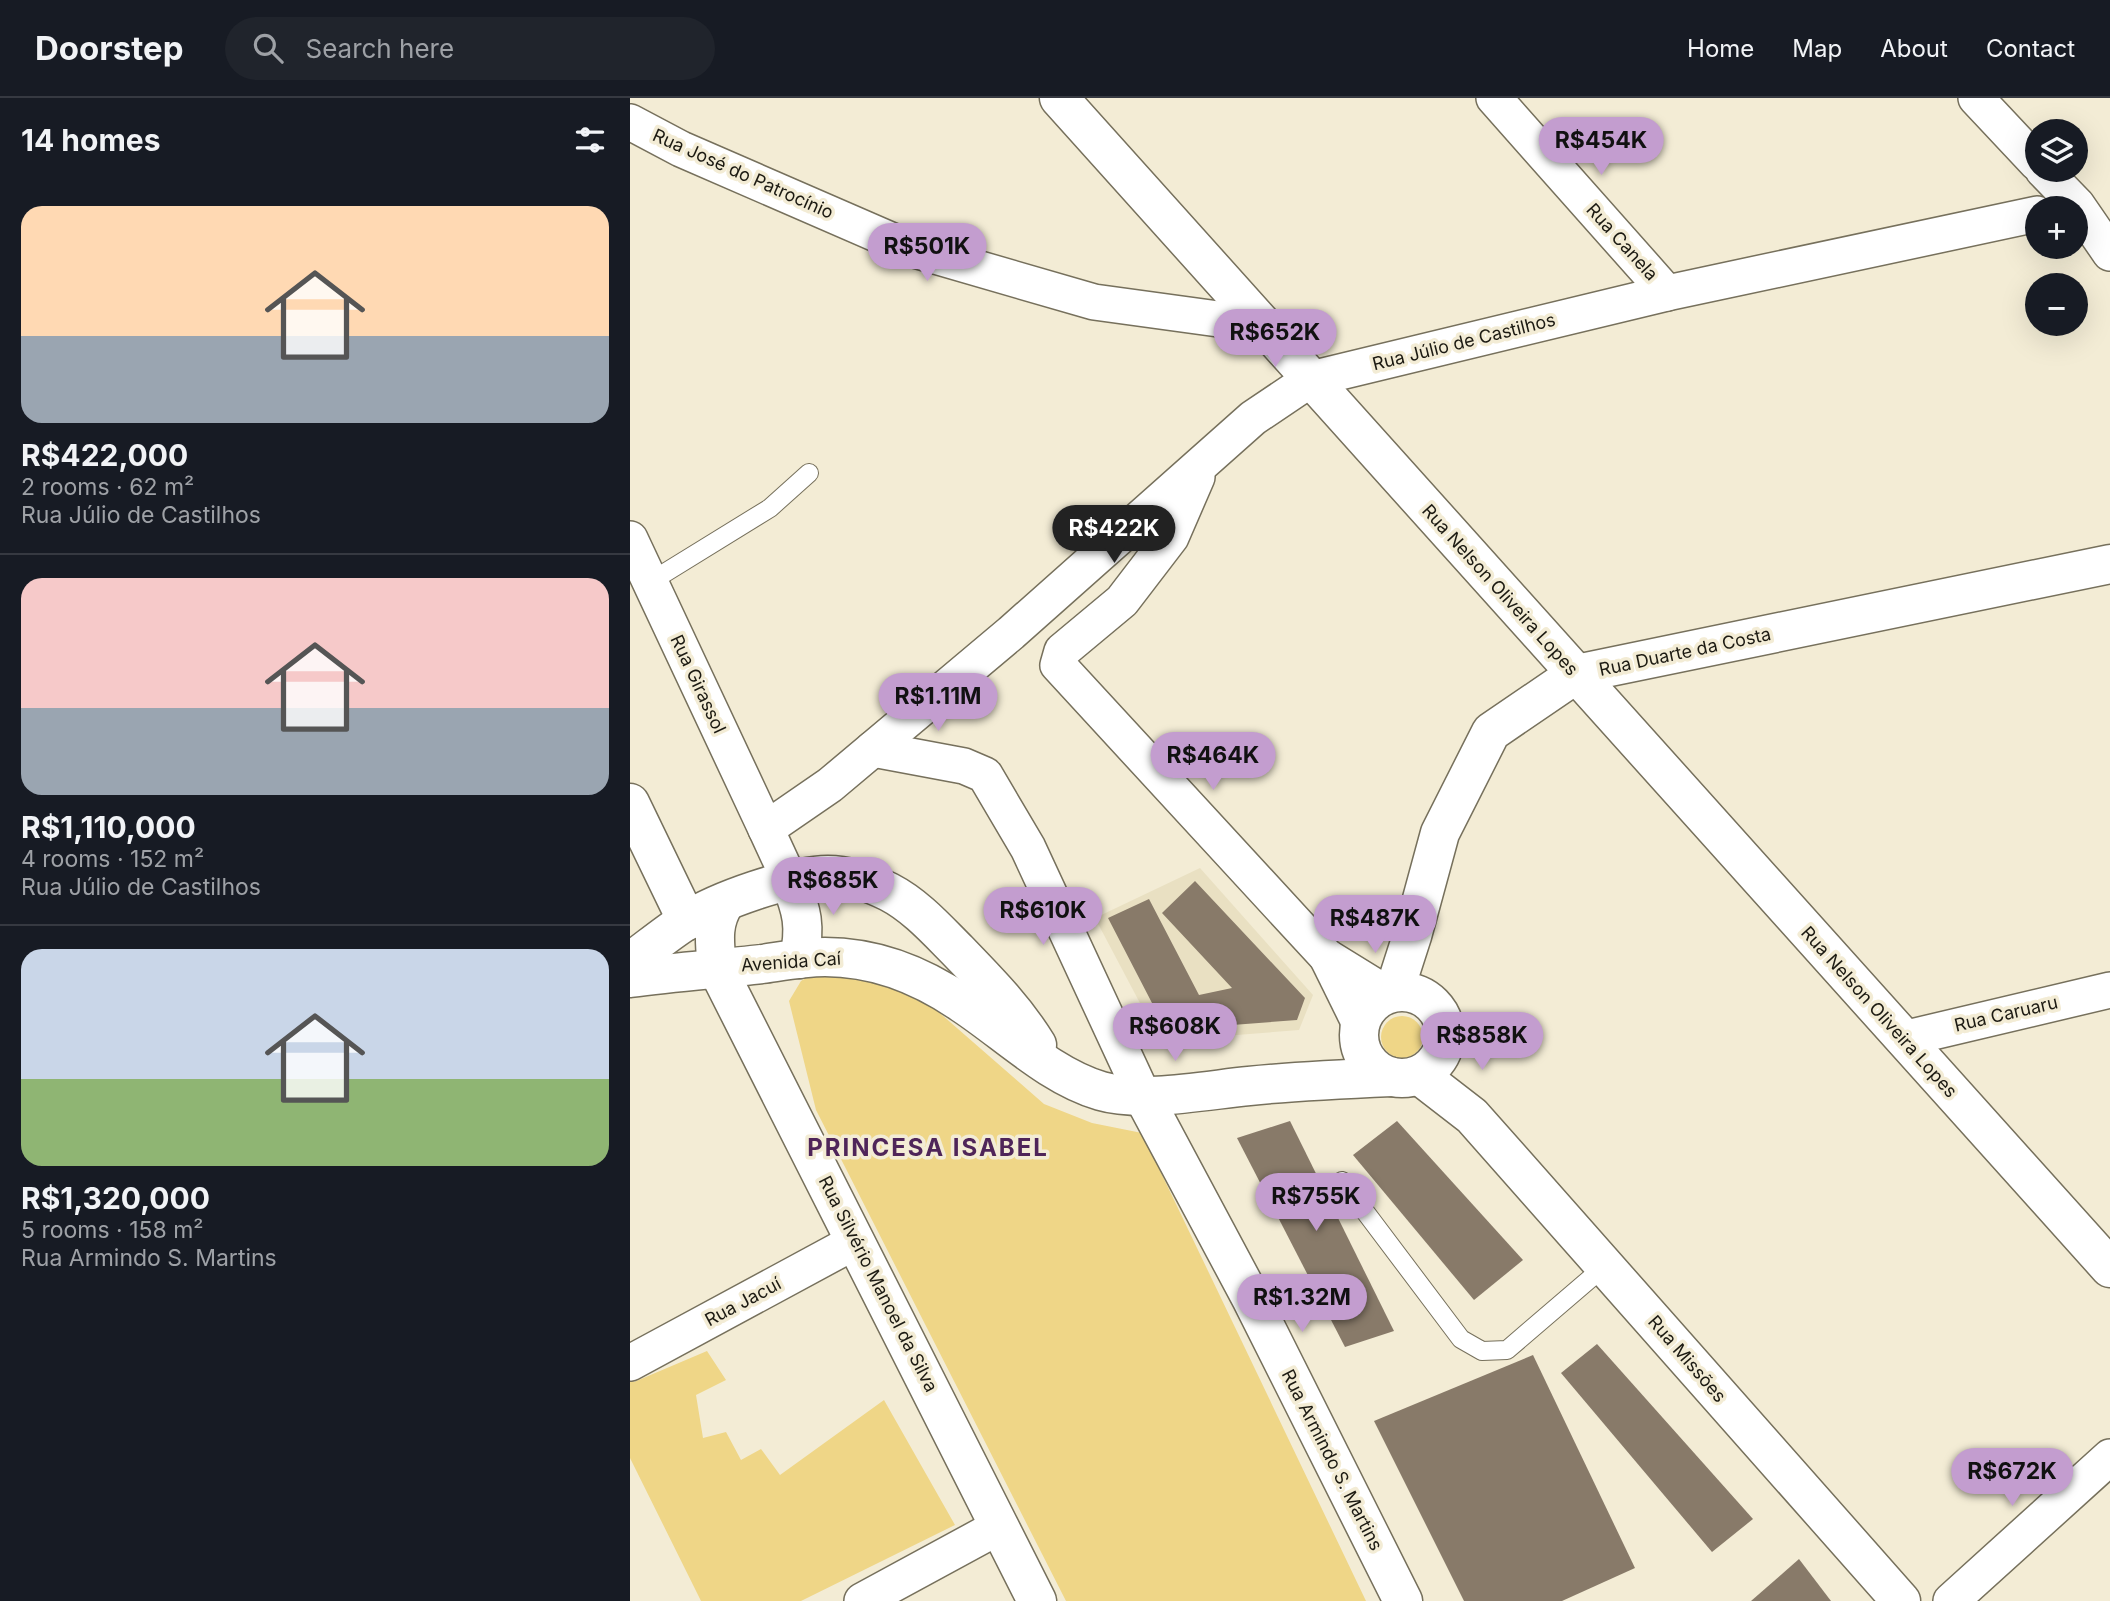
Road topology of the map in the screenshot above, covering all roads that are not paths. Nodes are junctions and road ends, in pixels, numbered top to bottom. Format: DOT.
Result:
graph roads {
  1 [pos="1059,98"];
  2 [pos="1494,98"];
  3 [pos="1976,98"];
  4 [pos="630,122"];
  5 [pos="2025,150"];
  6 [pos="2025,217"];
  7 [pos="2088,228"];
  8 [pos="2110,253"];
  9 [pos="1667,293"];
  10 [pos="1262,324"];
  11 [pos="1311,379"];
  12 [pos="1202,466"];
  13 [pos="809,473"];
  14 [pos="630,539"];
  15 [pos="2110,564"];
  16 [pos="650,582"];
  17 [pos="1576,674"];
  18 [pos="873,749"];
  19 [pos="630,803"];
  20 [pos="766,829"];
  21 [pos="790,881"];
  22 [pos="725,903"];
  23 [pos="687,920"];
  24 [pos="1327,957"];
  25 [pos="799,959"];
  26 [pos="630,962"];
  27 [pos="717,968"];
  28 [pos="630,978"];
  29 [pos="2110,990"];
  30 [pos="1401,994"];
  31 [pos="1359,1026"];
  32 [pos="1903,1039"];
  33 [pos="1049,1065"];
  34 [pos="1417,1069"];
  35 [pos="1294,1081"];
  36 [pos="1143,1096"];
  37 [pos="1342,1181"];
  38 [pos="856,1241"];
  39 [pos="1605,1266"];
  40 [pos="2110,1268"];
  41 [pos="630,1363"];
  42 [pos="2110,1457"];
  43 [pos="1000,1526"];
  44 [pos="862,1601"];
  45 [pos="1037,1601"];
  46 [pos="1403,1601"];
  47 [pos="1901,1601"];
  48 [pos="1951,1601"];
  1 -- 10 [label="street, Rua Nelson Oliveira Lopes"];
  2 -- 9 [label="street, Rua Canela"];
  3 -- 5 [label="street"];
  4 -- 10 [label="street, Rua José do Patrocínio"];
  6 -- 9 [label="street, Rua Júlio de Castilhos"];
  7 -- 8 [label="street"];
  9 -- 11 [label="street, Rua Júlio de Castilhos"];
  10 -- 11 [label="street, Rua Nelson Oliveira Lopes"];
  11 -- 12 [label="street, Rua Júlio de Castilhos"];
  11 -- 17 [label="street, Rua Nelson Oliveira Lopes"];
  12 -- 18 [label="street, Rua Júlio de Castilhos"];
  12 -- 24 [label="street"];
  13 -- 16 [label="lane"];
  14 -- 16 [label="street, Rua Girassol"];
  15 -- 17 [label="street, Rua Duarte da Costa"];
  16 -- 20 [label="street, Rua Girassol"];
  17 -- 30 [label="street, Rua Duarte da Costa"];
  17 -- 32 [label="street, Rua Nelson Oliveira Lopes"];
  18 -- 20 [label="street, Rua Júlio de Castilhos"];
  18 -- 36 [label="street"];
  19 -- 23 [label="street"];
  20 -- 21 [label="street"];
  21 -- 22 [label="street, Avenida Caí"];
  21 -- 25 [label="street"];
  21 -- 33 [label="street, Avenida Caí"];
  22 -- 23 [label="street, Avenida Caí"];
  22 -- 27 [label="street"];
  23 -- 26 [label="street, Avenida Caí"];
  24 -- 30 [label="street"];
  24 -- 31 [label="street"];
  25 -- 27 [label="street, Avenida Caí"];
  25 -- 33 [label="street, Avenida Caí"];
  27 -- 28 [label="street, Avenida Caí"];
  27 -- 38 [label="street, Rua Silvério Manoel da Silva"];
  29 -- 32 [label="street, Rua Caruaru"];
  30 -- 31 [label="street"];
  30 -- 34 [label="street"];
  31 -- 34 [label="street"];
  31 -- 35 [label="street"];
  32 -- 40 [label="street, Rua Nelson Oliveira Lopes"];
  33 -- 36 [label="street, Avenida Caí"];
  34 -- 35 [label="street, Avenida Caí"];
  34 -- 39 [label="street, Rua Missões"];
  35 -- 36 [label="street, Avenida Caí"];
  36 -- 46 [label="street, Rua Armindo S. Martins"];
  37 -- 39 [label="lane"];
  38 -- 41 [label="street, Rua Jacuí"];
  38 -- 43 [label="street, Rua Silvério Manoel da Silva"];
  39 -- 47 [label="street, Rua Missões"];
  42 -- 48 [label="street"];
  43 -- 44 [label="street"];
  43 -- 45 [label="street, Rua Silvério Manoel da Silva"];
}
